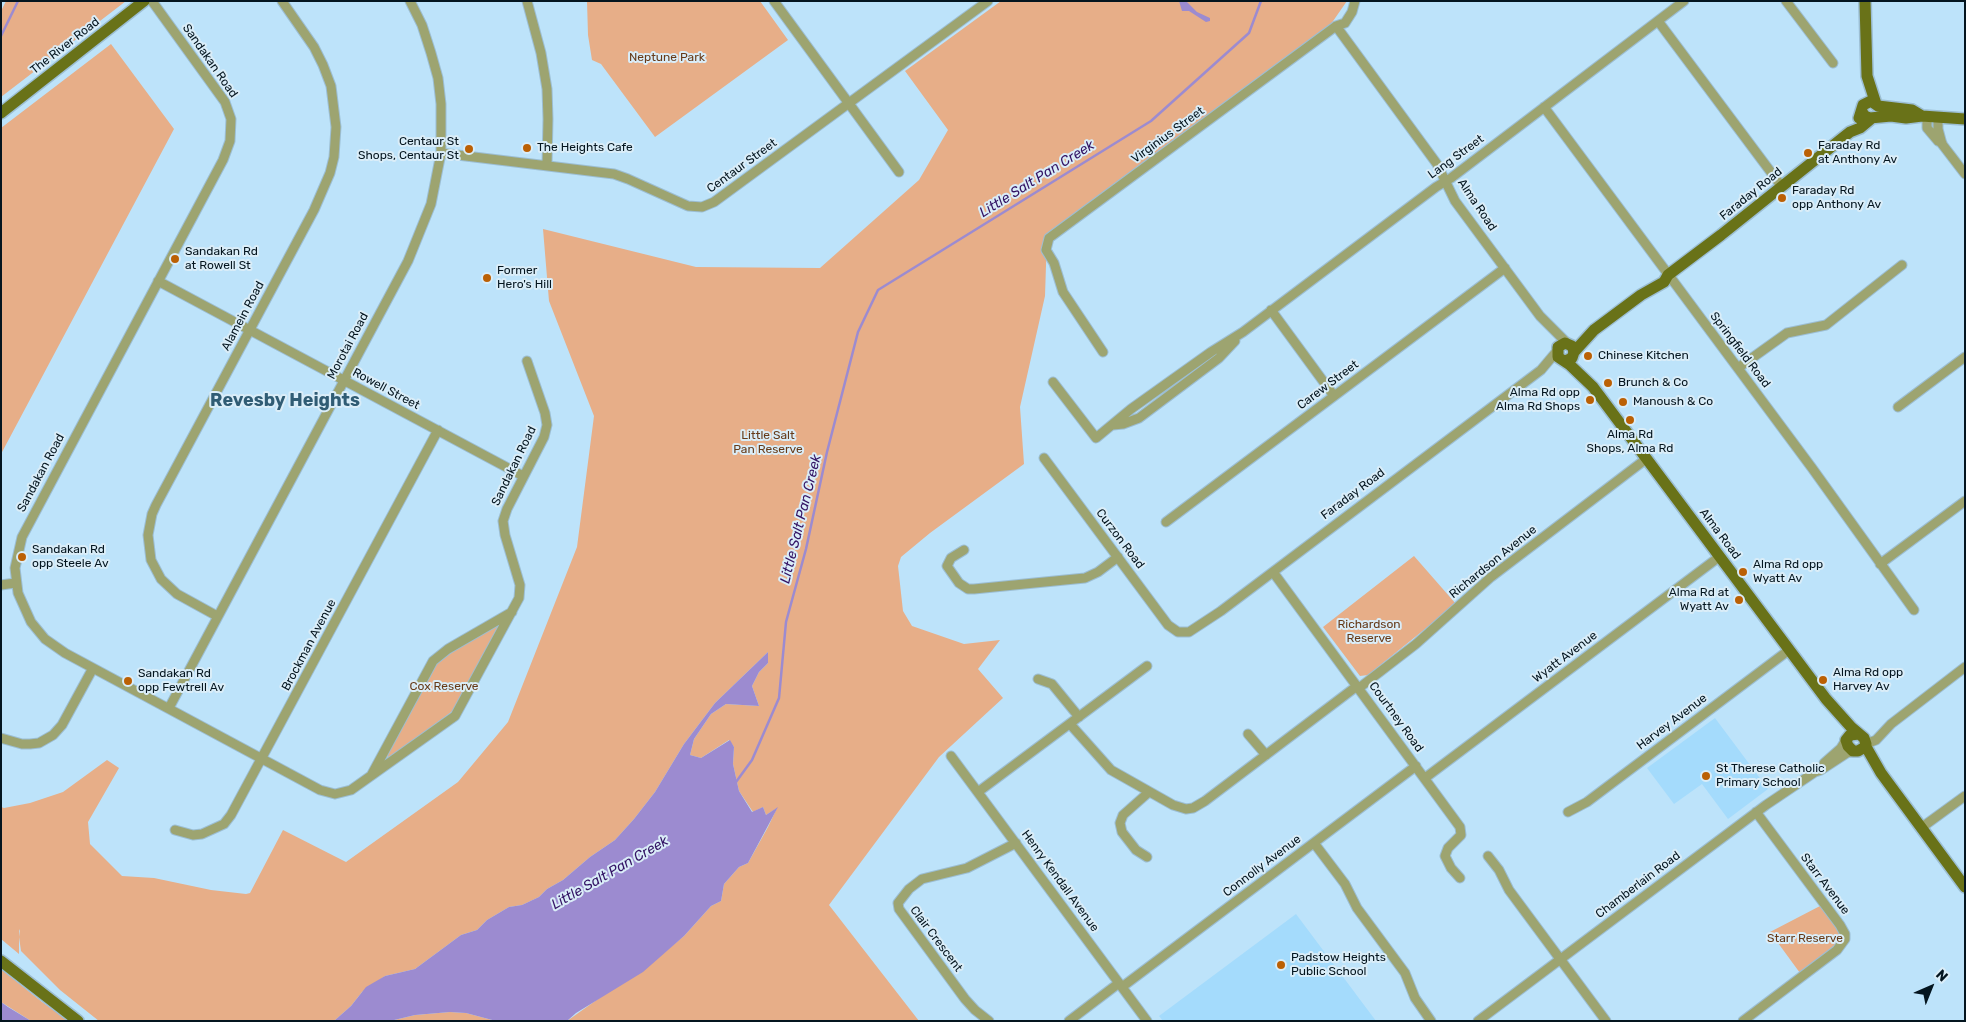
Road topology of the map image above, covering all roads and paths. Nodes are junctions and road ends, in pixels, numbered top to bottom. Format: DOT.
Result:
graph roads {
  1 [pos="144,1"];
  2 [pos="152,1"];
  3 [pos="282,1"];
  4 [pos="410,1"];
  5 [pos="527,1"];
  6 [pos="774,1"];
  7 [pos="988,1"];
  8 [pos="1684,1"];
  9 [pos="1786,1"];
  10 [pos="1865,1"];
  11 [pos="1354,2"];
  12 [pos="1658,21"];
  13 [pos="1336,26"];
  14 [pos="1833,63"];
  15 [pos="849,104"];
  16 [pos="1544,107"];
  17 [pos="1871,111"];
  18 [pos="1,113"];
  19 [pos="1929,116"];
  20 [pos="1965,119"];
  21 [pos="441,153"];
  22 [pos="547,165"];
  23 [pos="899,172"];
  24 [pos="1965,174"];
  25 [pos="1445,181"];
  26 [pos="1782,187"];
  27 [pos="1902,265"];
  28 [pos="1504,268"];
  29 [pos="1668,275"];
  30 [pos="158,281"];
  31 [pos="1271,310"];
  32 [pos="250,330"];
  33 [pos="1103,352"];
  34 [pos="1566,352"];
  35 [pos="1965,357"];
  36 [pos="527,361"];
  37 [pos="1738,368"];
  38 [pos="344,380"];
  39 [pos="1053,382"];
  40 [pos="1334,396"];
  41 [pos="1898,407"];
  42 [pos="438,430"];
  43 [pos="1044,458"];
  44 [pos="1646,459"];
  45 [pos="523,476"];
  46 [pos="1965,501"];
  47 [pos="1166,522"];
  48 [pos="964,550"];
  49 [pos="1118,557"];
  50 [pos="1720,557"];
  51 [pos="1880,564"];
  52 [pos="1273,572"];
  53 [pos="15,583"];
  54 [pos="1,584"];
  55 [pos="1914,610"];
  56 [pos="512,612"];
  57 [pos="217,616"];
  58 [pos="1178,632"];
  59 [pos="1789,650"];
  60 [pos="1147,666"];
  61 [pos="1965,667"];
  62 [pos="93,668"];
  63 [pos="1038,679"];
  64 [pos="1358,687"];
  65 [pos="168,708"];
  66 [pos="1079,717"];
  67 [pos="1070,724"];
  68 [pos="1248,734"];
  69 [pos="1,738"];
  70 [pos="1857,742"];
  71 [pos="1266,755"];
  72 [pos="951,756"];
  73 [pos="262,759"];
  74 [pos="1416,766"];
  75 [pos="371,776"];
  76 [pos="1425,778"];
  77 [pos="978,792"];
  78 [pos="1149,792"];
  79 [pos="1965,796"];
  80 [pos="1568,812"];
  81 [pos="1756,812"];
  82 [pos="1921,828"];
  83 [pos="175,830"];
  84 [pos="1016,843"];
  85 [pos="1314,843"];
  86 [pos="1488,856"];
  87 [pos="1147,857"];
  88 [pos="1460,878"];
  89 [pos="1965,887"];
  90 [pos="1560,959"];
  91 [pos="1,961"];
  92 [pos="1121,985"];
  93 [pos="78,1021"];
  94 [pos="989,1021"];
  95 [pos="1068,1021"];
  96 [pos="1148,1021"];
  97 [pos="1431,1021"];
  98 [pos="1478,1021"];
  99 [pos="1606,1021"];
  100 [pos="1743,1021"];
  1 -- 18 [label="main road, The River Road"];
  2 -- 30 [label="street, Sandakan Road"];
  3 -- 32 [label="street, Alamein Road"];
  4 -- 21 [label="street, Morotai Road"];
  5 -- 22 [label="street"];
  6 -- 15 [label="street"];
  7 -- 15 [label="street, Centaur Street"];
  8 -- 12 [label="street, Lang Street"];
  9 -- 14 [label="street"];
  10 -- 17 [label="main road"];
  11 -- 13 [label="street, Virginius Street"];
  12 -- 16 [label="street, Lang Street"];
  12 -- 26 [label="street"];
  13 -- 25 [label="street, Alma Road"];
  13 -- 33 [label="street, Virginius Street"];
  15 -- 22 [label="street, Centaur Street"];
  15 -- 23 [label="street"];
  16 -- 25 [label="street, Lang Street"];
  16 -- 29 [label="street, Springfield Road"];
  17 -- 19 [label="main road"];
  17 -- 26 [label="main road, Faraday Road"];
  19 -- 20 [label="main road"];
  19 -- 24 [label="street"];
  21 -- 22 [label="street, Centaur Street"];
  21 -- 38 [label="street, Morotai Road"];
  25 -- 28 [label="street, Alma Road"];
  25 -- 31 [label="street, Lang Street"];
  26 -- 29 [label="main road, Faraday Road"];
  27 -- 37 [label="street"];
  28 -- 34 [label="street, Alma Road"];
  28 -- 40 [label="street, Carew Street"];
  29 -- 34 [label="main road, Faraday Road"];
  29 -- 37 [label="street, Springfield Road"];
  30 -- 32 [label="street, Rowell Street"];
  30 -- 53 [label="street, Sandakan Road"];
  31 -- 39 [label="street, Lang Street"];
  31 -- 40 [label="street"];
  32 -- 38 [label="street, Rowell Street"];
  32 -- 57 [label="street, Alamein Road"];
  34 -- 44 [label="main road, Alma Road"];
  34 -- 52 [label="street, Faraday Road"];
  35 -- 41 [label="street"];
  36 -- 45 [label="street, Sandakan Road"];
  37 -- 51 [label="street, Springfield Road"];
  38 -- 42 [label="street, Rowell Street"];
  38 -- 57 [label="street, Morotai Road"];
  40 -- 47 [label="street, Carew Street"];
  42 -- 45 [label="street, Rowell Street"];
  42 -- 73 [label="street, Brockman Avenue"];
  43 -- 49 [label="street, Curzon Road"];
  44 -- 50 [label="main road, Alma Road"];
  44 -- 64 [label="street, Richardson Avenue"];
  45 -- 56 [label="street, Sandakan Road"];
  46 -- 51 [label="street"];
  48 -- 49 [label="street"];
  49 -- 58 [label="street, Curzon Road"];
  50 -- 59 [label="main road, Alma Road"];
  50 -- 76 [label="street, Wyatt Avenue"];
  51 -- 55 [label="street, Springfield Road"];
  52 -- 58 [label="street, Faraday Road"];
  52 -- 64 [label="street, Courtney Road"];
  53 -- 54 [label="street"];
  53 -- 62 [label="street, Sandakan Road"];
  56 -- 75 [label="street, Sandakan Road"];
  56 -- 75 [label="street, Sandakan Road"];
  57 -- 65 [label="street, Morotai Road"];
  59 -- 70 [label="main road, Alma Road"];
  59 -- 80 [label="street, Harvey Avenue"];
  60 -- 66 [label="street"];
  61 -- 70 [label="street, Chamberlain Road"];
  62 -- 65 [label="street, Sandakan Road"];
  62 -- 69 [label="street"];
  63 -- 66 [label="street"];
  64 -- 71 [label="street, Richardson Avenue"];
  64 -- 74 [label="street, Courtney Road"];
  65 -- 73 [label="street, Sandakan Road"];
  66 -- 67 [label="street"];
  67 -- 77 [label="street"];
  67 -- 78 [label="street, Richardson Avenue"];
  68 -- 71 [label="street"];
  70 -- 81 [label="street, Chamberlain Road"];
  70 -- 82 [label="main road, Alma Road"];
  71 -- 78 [label="street, Richardson Avenue"];
  72 -- 77 [label="street, Henry Kendall Avenue"];
  73 -- 75 [label="street, Sandakan Road"];
  73 -- 83 [label="street, Brockman Avenue"];
  74 -- 76 [label="street, Courtney Road"];
  74 -- 85 [label="street, Connolly Avenue"];
  76 -- 88 [label="street, Courtney Road"];
  77 -- 84 [label="street, Henry Kendall Avenue"];
  78 -- 87 [label="street"];
  79 -- 82 [label="street"];
  81 -- 90 [label="street, Chamberlain Road"];
  81 -- 100 [label="street, Starr Avenue"];
  82 -- 89 [label="main road, Alma Road"];
  84 -- 92 [label="street, Henry Kendall Avenue"];
  84 -- 94 [label="street, Clair Crescent"];
  85 -- 92 [label="street, Connolly Avenue"];
  85 -- 97 [label="street"];
  86 -- 90 [label="street"];
  90 -- 98 [label="street, Chamberlain Road"];
  90 -- 99 [label="street"];
  91 -- 93 [label="main road"];
  92 -- 95 [label="street"];
  92 -- 96 [label="street, Henry Kendall Avenue"];
}
